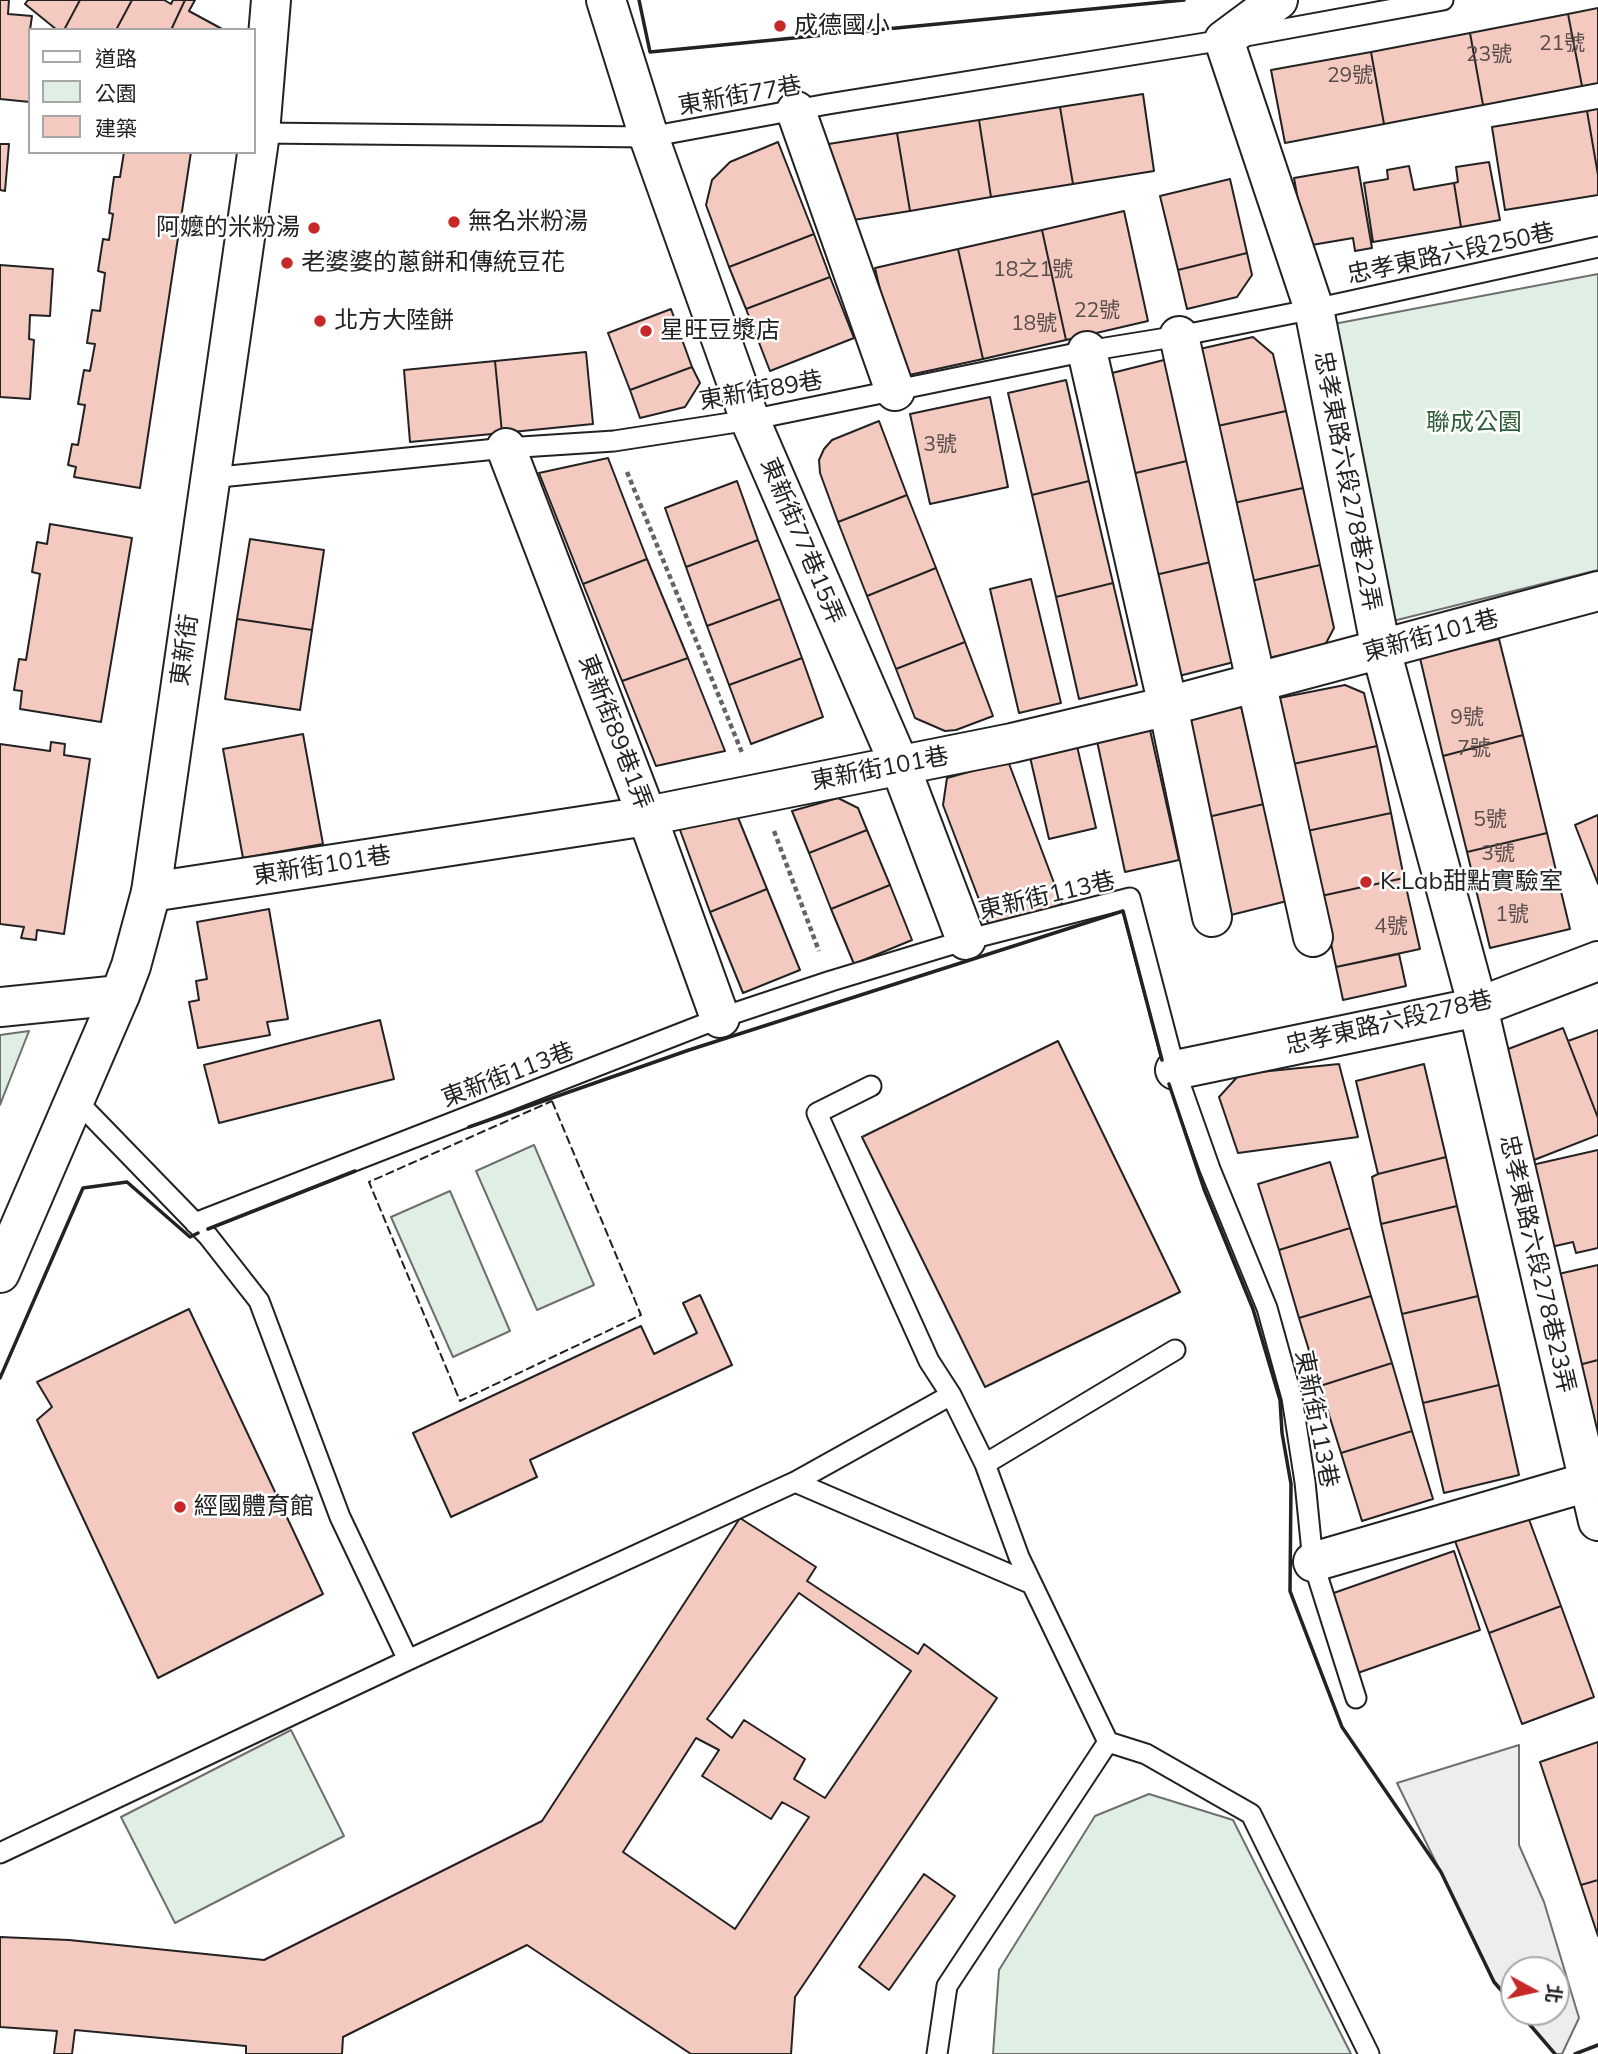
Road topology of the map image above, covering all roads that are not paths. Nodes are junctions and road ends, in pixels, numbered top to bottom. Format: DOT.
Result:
graph roads {
  1 [pos="271,0"];
  2 [pos="607,0"];
  3 [pos="1278,0"];
  4 [pos="1443,0"];
  5 [pos="1224,40"];
  6 [pos="796,111"];
  7 [pos="260,133"];
  8 [pos="649,137"];
  9 [pos="1598,247"];
  10 [pos="1314,309"];
  11 [pos="1179,336"];
  12 [pos="1087,351"];
  13 [pos="895,391"];
  14 [pos="750,420"];
  15 [pos="506,448"];
  16 [pos="210,478"];
  17 [pos="1598,591"];
  18 [pos="1381,650"];
  19 [pos="1257,682"];
  20 [pos="1168,706"];
  21 [pos="900,766"];
  22 [pos="647,816"];
  23 [pos="150,892"];
  24 [pos="1212,917"];
  25 [pos="1313,937"];
  26 [pos="966,940"];
  27 [pos="1598,961"];
  28 [pos="120,995"];
  29 [pos="0,1007"];
  30 [pos="1478,1007"];
  31 [pos="720,1018"];
  32 [pos="1175,1070"];
  33 [pos="871,1086"];
  34 [pos="75,1099"];
  35 [pos="195,1223"];
  36 [pos="0,1273"];
  37 [pos="1175,1350"];
  38 [pos="951,1395"];
  39 [pos="985,1464"];
  40 [pos="795,1482"];
  41 [pos="1588,1482"];
  42 [pos="1598,1521"];
  43 [pos="1313,1562"];
  44 [pos="1032,1584"];
  45 [pos="408,1660"];
  46 [pos="1356,1698"];
  47 [pos="1108,1742"];
  48 [pos="0,1853"];
  49 [pos="937,2054"];
  50 [pos="1369,2054"];
  1 -- 7 [label="street, 東新街"];
  2 -- 8 [label="street, 東新街77巷15弄"];
  3 -- 5 [label="street"];
  4 -- 5 [label="lane, 東新街77巷"];
  5 -- 6 [label="lane, 東新街77巷"];
  5 -- 10 [label="street, 忠孝東路六段278巷22弄"];
  6 -- 8 [label="lane, 東新街77巷"];
  6 -- 13 [label="street"];
  7 -- 8 [label="lane, 東新街77巷"];
  7 -- 16 [label="street, 東新街"];
  8 -- 14 [label="street, 東新街77巷15弄"];
  9 -- 10 [label="lane, 忠孝東路六段250巷"];
  10 -- 11 [label="lane, 東新街89巷"];
  10 -- 18 [label="street, 忠孝東路六段278巷22弄"];
  11 -- 12 [label="lane, 東新街89巷"];
  11 -- 19 [label="street"];
  12 -- 13 [label="lane, 東新街89巷"];
  12 -- 20 [label="street"];
  13 -- 14 [label="lane, 東新街89巷"];
  14 -- 15 [label="lane, 東新街89巷"];
  14 -- 21 [label="street, 東新街77巷15弄"];
  15 -- 16 [label="lane, 東新街89巷"];
  15 -- 22 [label="street, 東新街89巷1弄"];
  16 -- 23 [label="street, 東新街"];
  17 -- 18 [label="street, 東新街101巷"];
  18 -- 19 [label="street, 東新街101巷"];
  18 -- 30 [label="street, 忠孝東路六段278巷22弄"];
  19 -- 20 [label="street, 東新街101巷"];
  19 -- 25 [label="street"];
  20 -- 21 [label="street, 東新街101巷"];
  20 -- 24 [label="street"];
  21 -- 22 [label="street, 東新街101巷"];
  21 -- 26 [label="street, 東新街77巷15弄"];
  22 -- 23 [label="street, 東新街101巷"];
  22 -- 31 [label="street, 東新街89巷1弄"];
  23 -- 28 [label="street, 東新街"];
  26 -- 31 [label="lane, 東新街113巷"];
  26 -- 32 [label="lane, 東新街113巷"];
  27 -- 30 [label="street, 忠孝東路六段278巷"];
  28 -- 29 [label="street"];
  28 -- 34 [label="street, 東新街"];
  30 -- 32 [label="street, 忠孝東路六段278巷"];
  30 -- 41 [label="street, 忠孝東路六段278巷23弄"];
  31 -- 35 [label="lane, 東新街113巷"];
  32 -- 43 [label="lane, 東新街113巷"];
  33 -- 38 [label="lane"];
  34 -- 35 [label="lane"];
  34 -- 36 [label="street, 東新街"];
  35 -- 45 [label="lane"];
  37 -- 39 [label="lane"];
  38 -- 39 [label="lane"];
  38 -- 40 [label="lane"];
  39 -- 44 [label="lane"];
  40 -- 44 [label="lane"];
  40 -- 45 [label="lane"];
  41 -- 42 [label="street, 忠孝東路六段278巷23弄"];
  41 -- 43 [label="street"];
  43 -- 46 [label="lane, 東新街113巷"];
  44 -- 47 [label="lane"];
  45 -- 48 [label="lane"];
  47 -- 49 [label="lane"];
  47 -- 50 [label="lane"];
}
